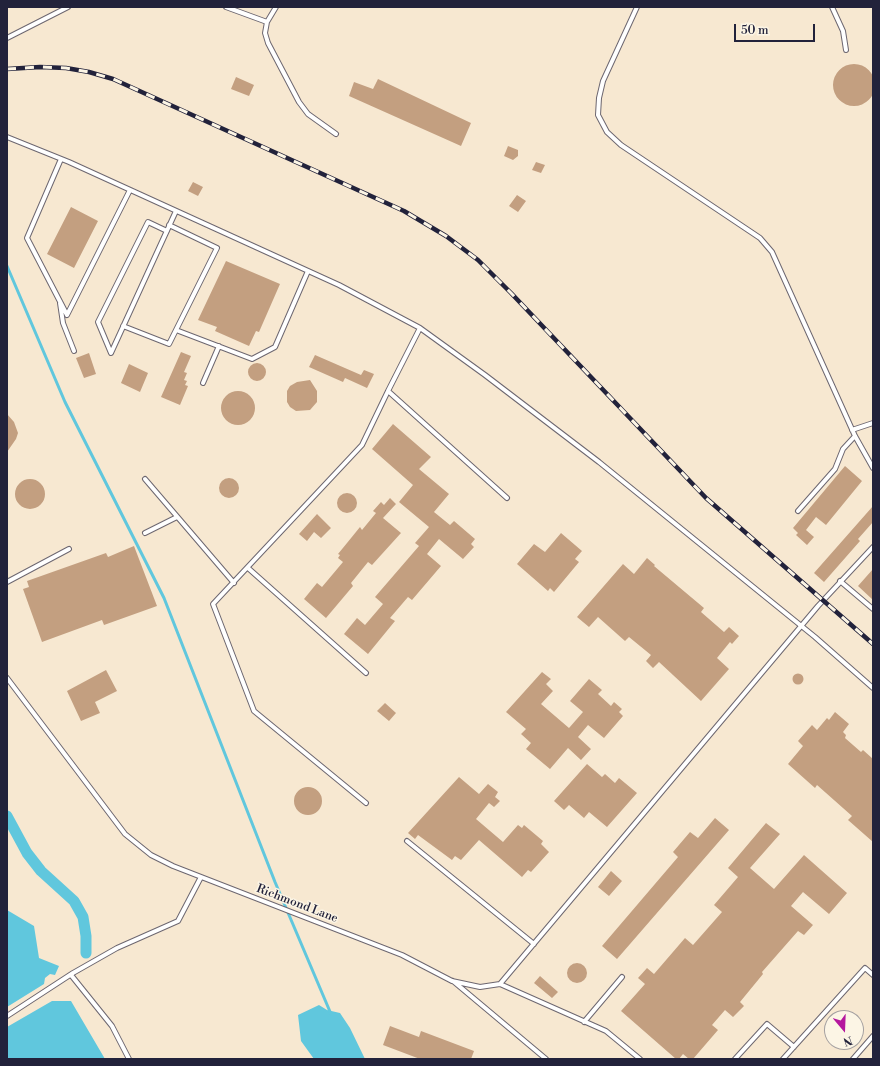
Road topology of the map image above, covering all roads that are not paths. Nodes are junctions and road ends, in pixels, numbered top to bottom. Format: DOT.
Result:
graph roads {
  1 [pos="68,7"];
  2 [pos="226,7"];
  3 [pos="276,7"];
  4 [pos="637,7"];
  5 [pos="832,7"];
  6 [pos="267,22"];
  7 [pos="7,38"];
  8 [pos="846,50"];
  9 [pos="336,134"];
  10 [pos="7,137"];
  11 [pos="61,159"];
  12 [pos="130,190"];
  13 [pos="176,211"];
  14 [pos="169,225"];
  15 [pos="167,231"];
  16 [pos="308,271"];
  17 [pos="59,299"];
  18 [pos="123,326"];
  19 [pos="420,328"];
  20 [pos="176,330"];
  21 [pos="219,346"];
  22 [pos="74,352"];
  23 [pos="202,383"];
  24 [pos="388,391"];
  25 [pos="873,424"];
  26 [pos="852,430"];
  27 [pos="855,436"];
  28 [pos="873,468"];
  29 [pos="145,479"];
  30 [pos="508,498"];
  31 [pos="798,510"];
  32 [pos="177,517"];
  33 [pos="145,533"];
  34 [pos="872,548"];
  35 [pos="69,549"];
  36 [pos="248,568"];
  37 [pos="840,581"];
  38 [pos="7,582"];
  39 [pos="234,583"];
  40 [pos="873,609"];
  41 [pos="801,626"];
  42 [pos="366,674"];
  43 [pos="7,678"];
  44 [pos="873,688"];
  45 [pos="366,803"];
  46 [pos="407,841"];
  47 [pos="203,878"];
  48 [pos="534,944"];
  49 [pos="873,974"];
  50 [pos="71,975"];
  51 [pos="622,977"];
  52 [pos="452,981"];
  53 [pos="500,984"];
  54 [pos="7,1016"];
  55 [pos="584,1022"];
  56 [pos="873,1036"];
  57 [pos="794,1047"];
  58 [pos="129,1059"];
  59 [pos="546,1059"];
  60 [pos="640,1059"];
  61 [pos="735,1059"];
  62 [pos="783,1059"];
  63 [pos="853,1059"];
  1 -- 7 [label="lane"];
  2 -- 6 [label="lane"];
  3 -- 6 [label="lane"];
  4 -- 26 [label="lane"];
  5 -- 8 [label="lane"];
  6 -- 9 [label="lane"];
  10 -- 11 [label="lane"];
  11 -- 12 [label="lane"];
  11 -- 17 [label="lane"];
  12 -- 13 [label="lane"];
  12 -- 17 [label="lane"];
  13 -- 14 [label="lane"];
  13 -- 16 [label="lane"];
  14 -- 15 [label="lane"];
  14 -- 20 [label="lane"];
  15 -- 18 [label="lane"];
  15 -- 18 [label="lane"];
  16 -- 19 [label="lane"];
  16 -- 21 [label="lane"];
  17 -- 22 [label="lane"];
  18 -- 20 [label="lane"];
  19 -- 24 [label="lane"];
  19 -- 41 [label="lane"];
  20 -- 21 [label="lane"];
  21 -- 23 [label="lane"];
  24 -- 30 [label="lane"];
  24 -- 36 [label="lane"];
  25 -- 26 [label="lane"];
  26 -- 27 [label="lane"];
  27 -- 28 [label="lane"];
  27 -- 31 [label="lane"];
  29 -- 32 [label="lane"];
  32 -- 33 [label="lane"];
  32 -- 39 [label="lane"];
  34 -- 37 [label="lane"];
  35 -- 38 [label="lane"];
  36 -- 39 [label="lane"];
  36 -- 42 [label="lane"];
  37 -- 40 [label="lane"];
  37 -- 41 [label="lane"];
  39 -- 45 [label="lane"];
  41 -- 44 [label="lane"];
  41 -- 48 [label="lane"];
  43 -- 47 [label="lane, Richmond Lane"];
  46 -- 48 [label="lane"];
  47 -- 50 [label="lane"];
  47 -- 52 [label="lane, Richmond Lane"];
  48 -- 53 [label="lane"];
  49 -- 57 [label="lane"];
  50 -- 54 [label="lane"];
  50 -- 58 [label="lane"];
  51 -- 55 [label="lane"];
  52 -- 53 [label="lane, Richmond Lane"];
  52 -- 59 [label="lane"];
  53 -- 55 [label="lane"];
  55 -- 60 [label="lane"];
  56 -- 63 [label="lane"];
  57 -- 61 [label="lane"];
  57 -- 62 [label="lane"];
}
